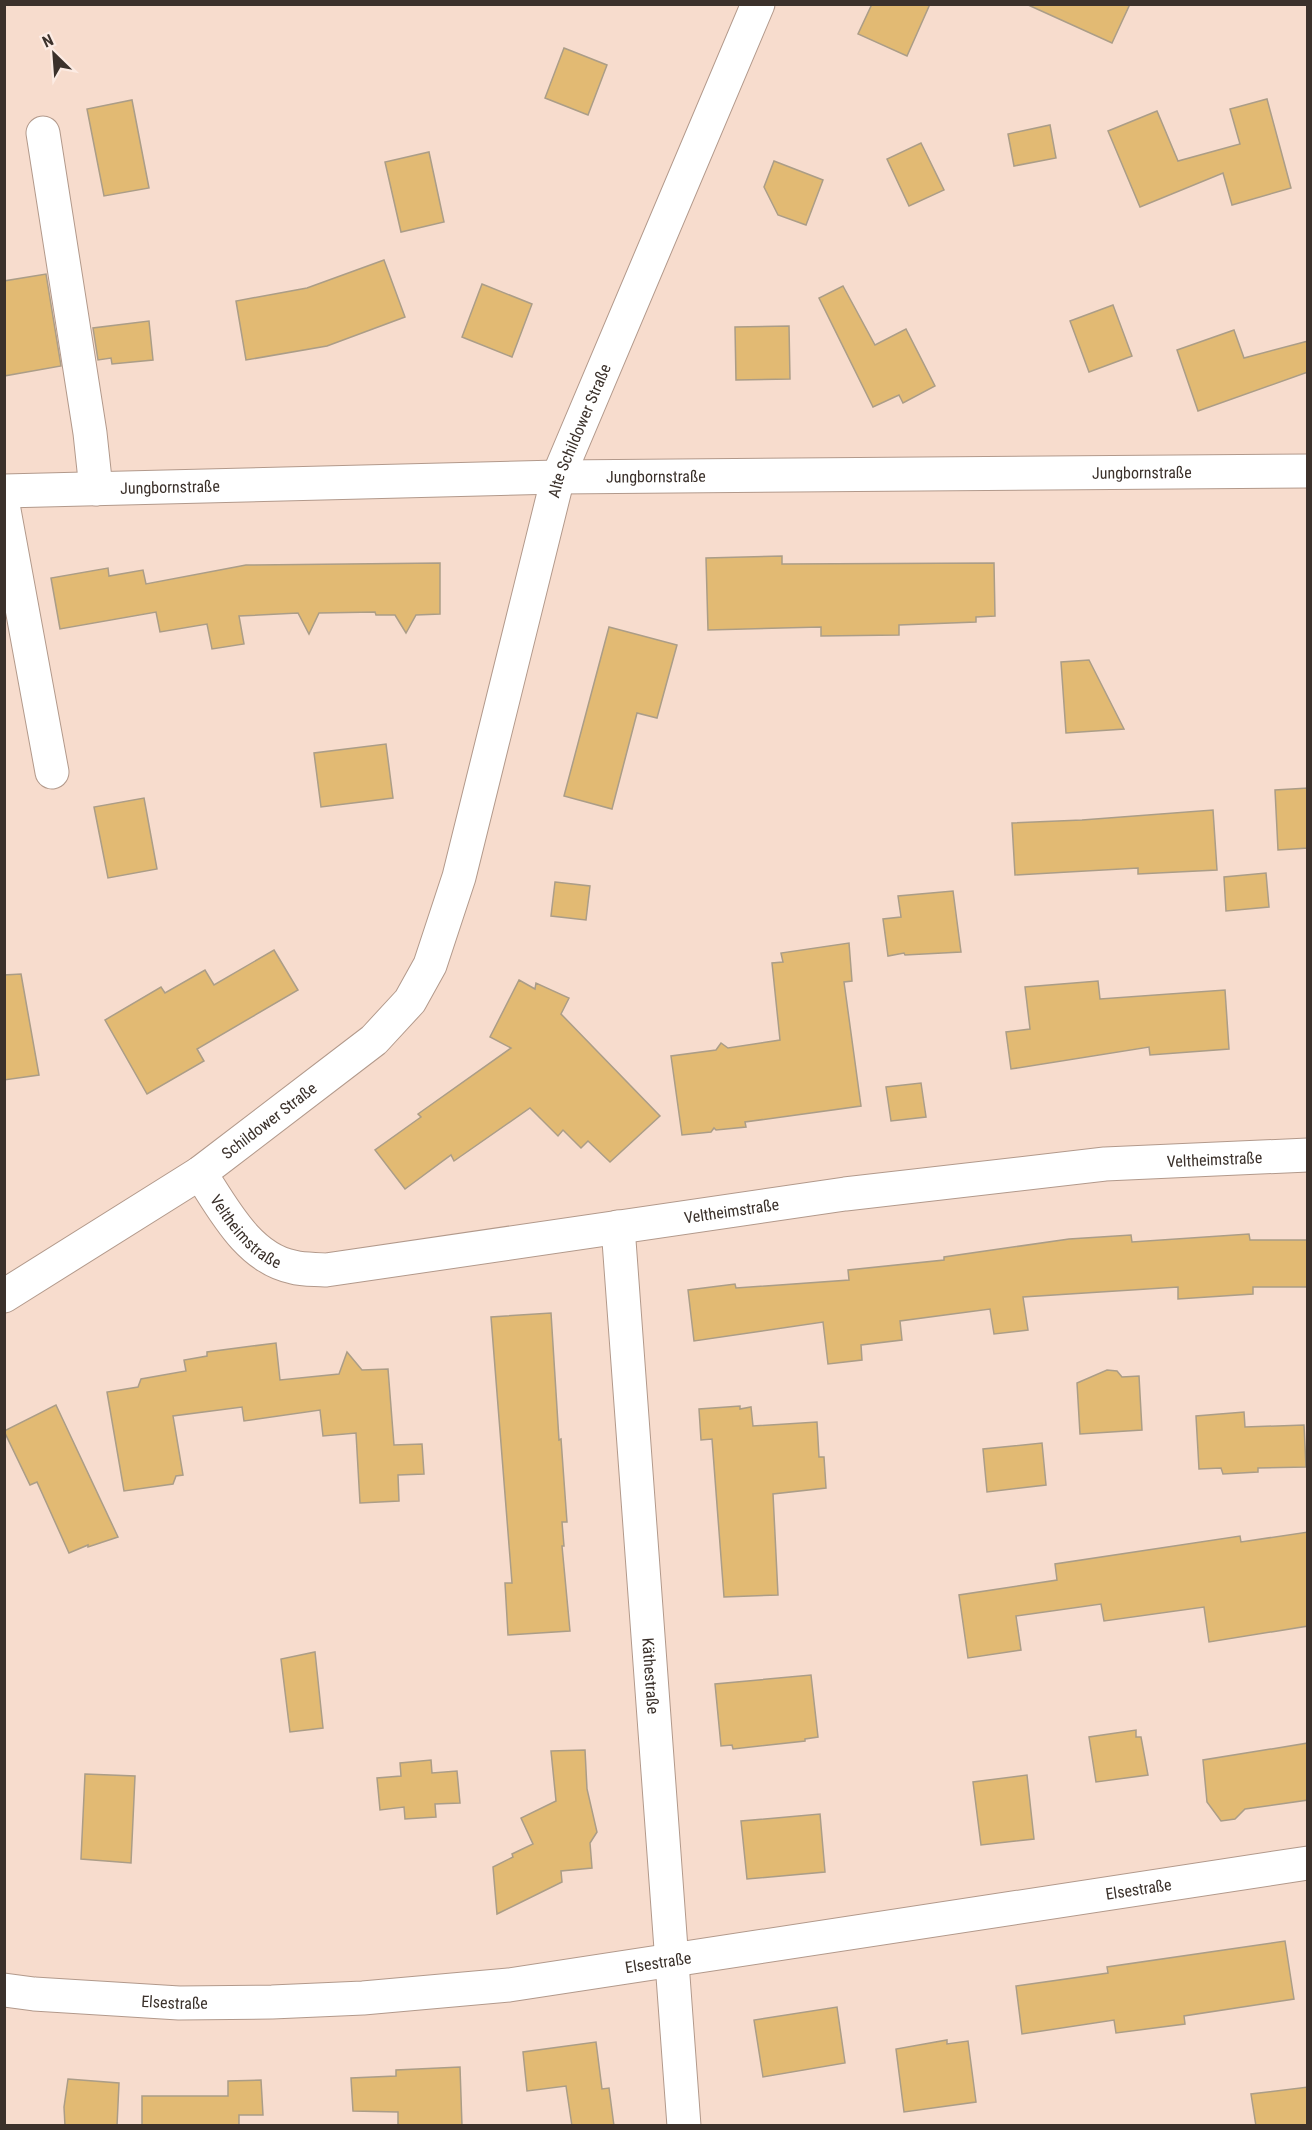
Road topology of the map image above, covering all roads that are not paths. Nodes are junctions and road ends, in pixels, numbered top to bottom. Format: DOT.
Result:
graph roads {
  1 [pos="758,4"];
  2 [pos="43,133"];
  3 [pos="1308,471"];
  4 [pos="558,477"];
  5 [pos="96,489"];
  6 [pos="4,491"];
  7 [pos="4,510"];
  8 [pos="52,772"];
  9 [pos="459,877"];
  10 [pos="1308,1155"];
  11 [pos="200,1173"];
  12 [pos="618,1227"];
  13 [pos="4,1296"];
  14 [pos="1308,1863"];
  15 [pos="672,1961"];
  16 [pos="4,1990"];
  17 [pos="684,2126"];
  1 -- 4 [label="street, Alte Schildower Straße"];
  2 -- 5 [label="street"];
  3 -- 4 [label="street, Jungbornstraße"];
  4 -- 5 [label="street, Jungbornstraße"];
  4 -- 9 [label="street, Alte Schildower Straße"];
  5 -- 6 [label="street, Jungbornstraße"];
  7 -- 8 [label="street"];
  9 -- 11 [label="street, Schildower Straße"];
  10 -- 12 [label="street, Veltheimstraße"];
  11 -- 12 [label="street, Veltheimstraße"];
  11 -- 13 [label="street, Schildower Straße"];
  12 -- 15 [label="street, Käthestraße"];
  14 -- 15 [label="street, Elsestraße"];
  15 -- 16 [label="street, Elsestraße"];
  15 -- 17 [label="street, Käthestraße"];
}
